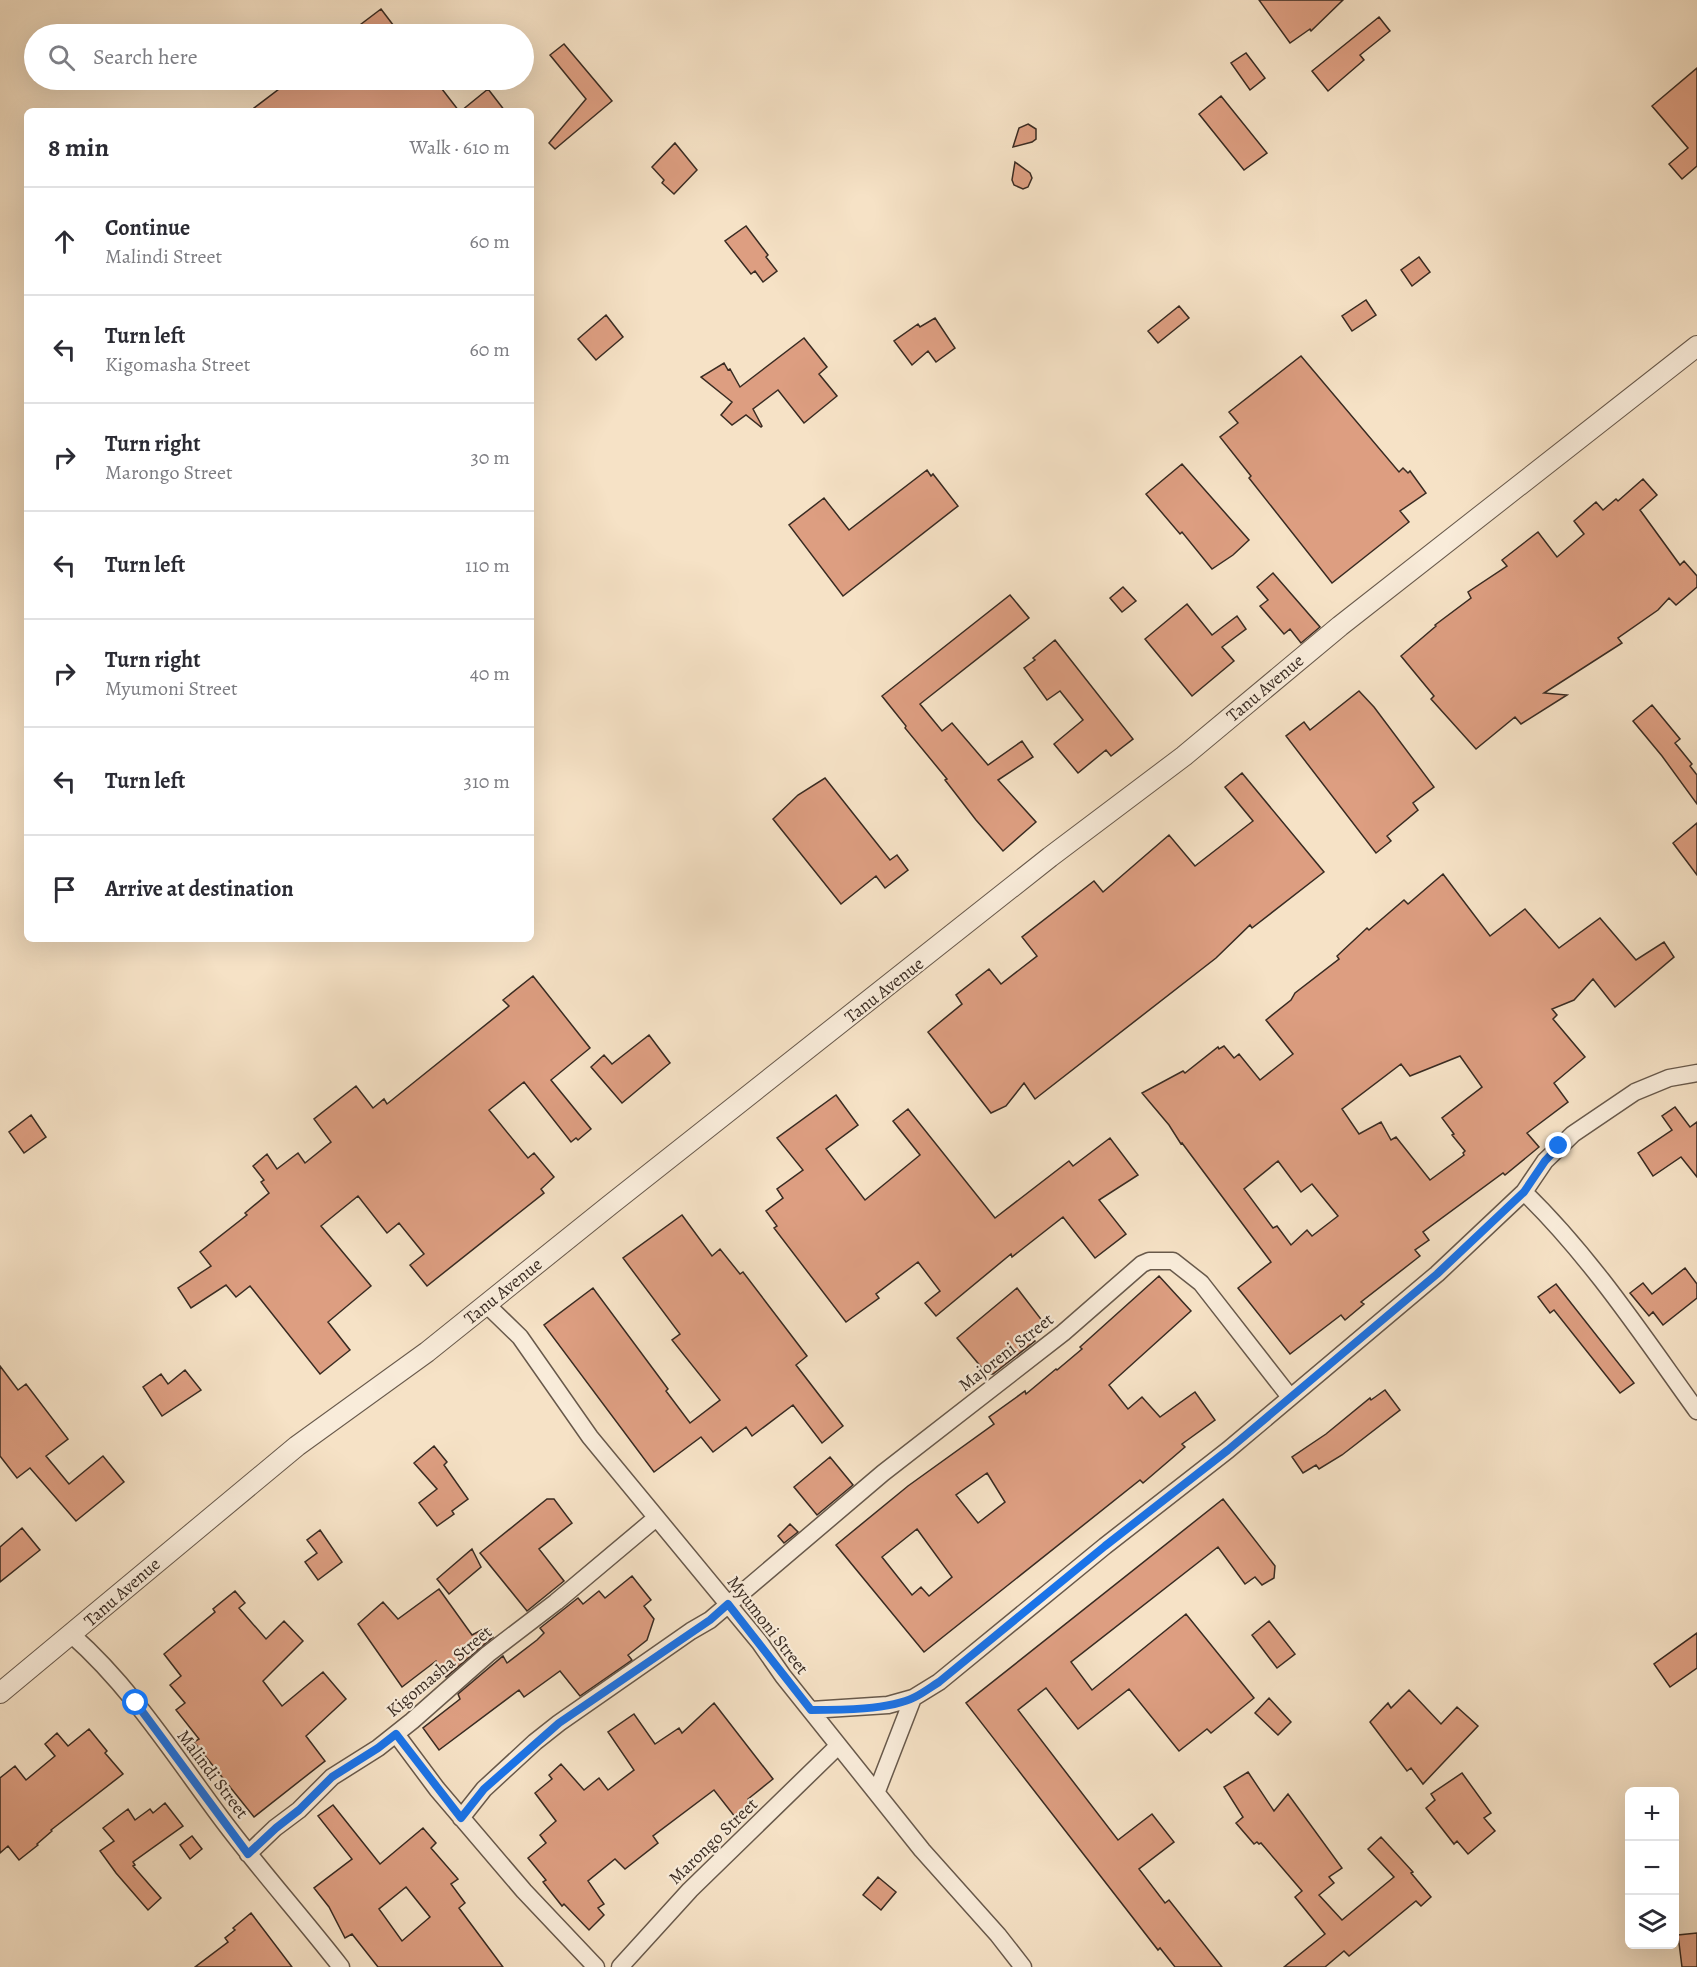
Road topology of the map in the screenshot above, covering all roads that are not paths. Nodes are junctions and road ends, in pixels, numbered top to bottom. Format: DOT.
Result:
graph roads {
  1 [pos="1697,346"];
  2 [pos="1697,1073"];
  3 [pos="1524,1192"];
  4 [pos="486,1304"];
  5 [pos="1290,1397"];
  6 [pos="1697,1411"];
  7 [pos="656,1518"];
  8 [pos="728,1604"];
  9 [pos="72,1635"];
  10 [pos="0,1693"];
  11 [pos="913,1698"];
  12 [pos="811,1710"];
  13 [pos="396,1734"];
  14 [pos="838,1746"];
  15 [pos="877,1791"];
  16 [pos="461,1818"];
  17 [pos="248,1854"];
  18 [pos="341,1967"];
  19 [pos="596,1967"];
  20 [pos="620,1967"];
  21 [pos="1023,1967"];
  1 -- 4 [label="street, Tanu Avenue"];
  2 -- 3 [label="street"];
  3 -- 5 [label="street"];
  3 -- 6 [label="street"];
  4 -- 7 [label="street, Myumoni Street"];
  4 -- 9 [label="street, Tanu Avenue"];
  5 -- 8 [label="street, Majoreni Street"];
  5 -- 11 [label="street"];
  7 -- 8 [label="street, Myumoni Street"];
  7 -- 13 [label="street, Kigomasha Street"];
  8 -- 12 [label="street, Myumoni Street"];
  8 -- 16 [label="street, Majoreni Street"];
  9 -- 10 [label="street, Tanu Avenue"];
  9 -- 17 [label="street, Malindi Street"];
  11 -- 12 [label="street"];
  11 -- 15 [label="street"];
  12 -- 14 [label="street, Myumoni Street"];
  13 -- 16 [label="street"];
  13 -- 17 [label="street, Kigomasha Street"];
  14 -- 15 [label="street, Myumoni Street"];
  14 -- 20 [label="street, Marongo Street"];
  15 -- 21 [label="street, Myumoni Street"];
  16 -- 19 [label="street"];
  17 -- 18 [label="street, Malindi Street"];
}
